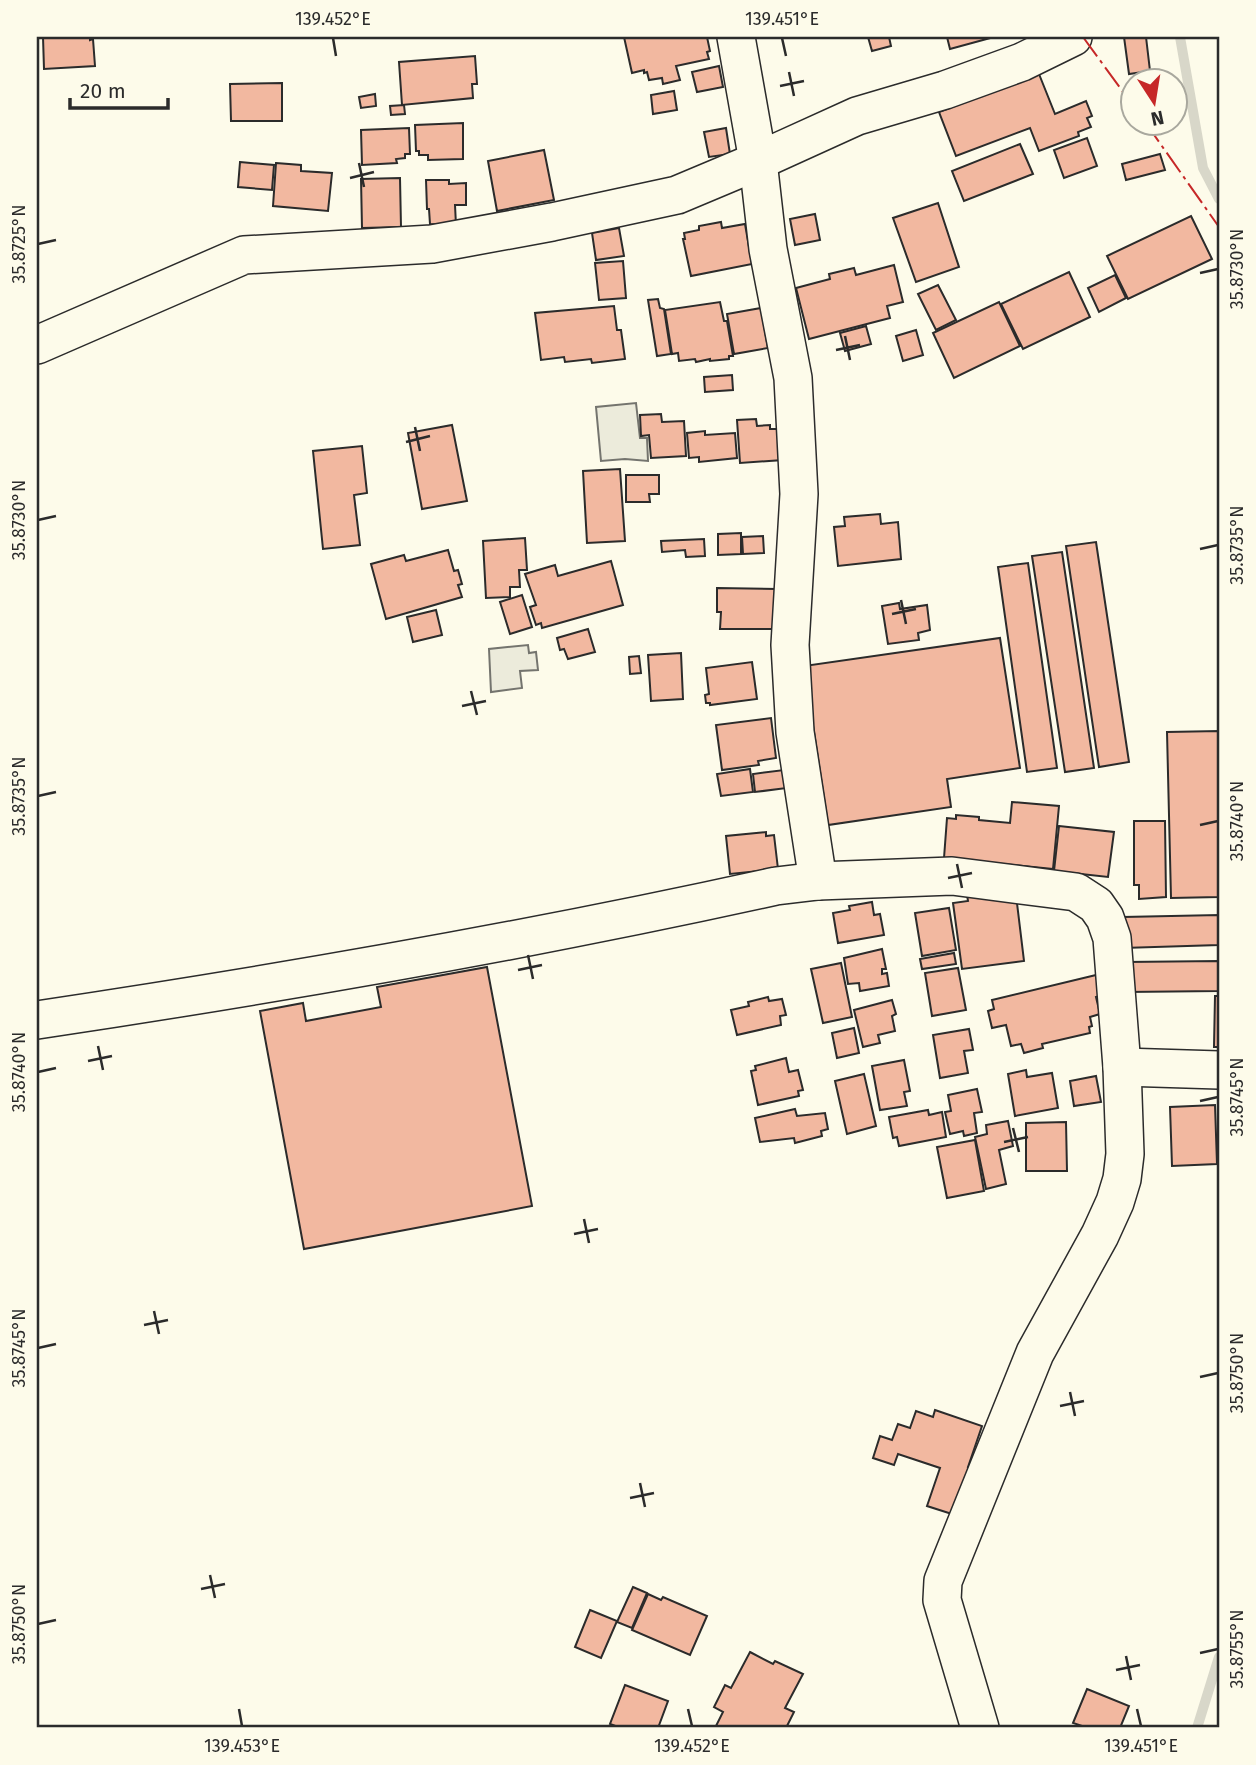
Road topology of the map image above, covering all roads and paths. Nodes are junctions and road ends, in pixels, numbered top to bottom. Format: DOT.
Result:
graph roads {
  1 [pos="736,37"];
  2 [pos="1073,37"];
  3 [pos="758,162"];
  4 [pos="37,345"];
  5 [pos="818,880"];
  6 [pos="37,1020"];
  7 [pos="1122,1068"];
  8 [pos="1219,1070"];
  9 [pos="980,1728"];
  1 -- 3 [label="street"];
  2 -- 3 [label="street"];
  3 -- 4 [label="street"];
  3 -- 5 [label="street"];
  5 -- 6 [label="street"];
  5 -- 7 [label="street"];
  7 -- 8 [label="street"];
  7 -- 9 [label="street"];
}
